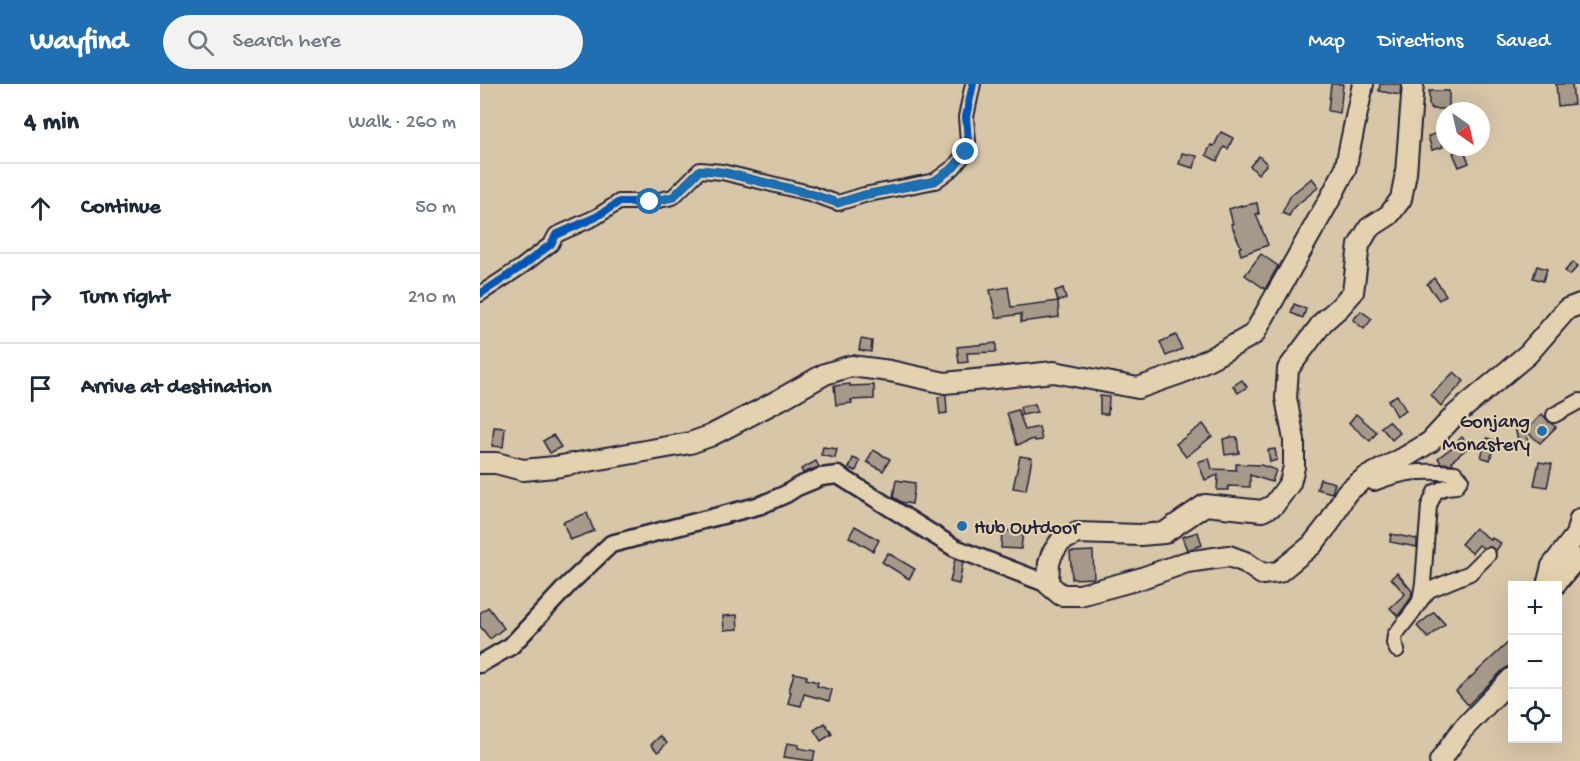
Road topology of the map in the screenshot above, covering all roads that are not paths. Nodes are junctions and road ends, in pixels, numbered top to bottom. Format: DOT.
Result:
graph roads {
  1 [pos="973,84"];
  2 [pos="1363,84"];
  3 [pos="1413,84"];
  4 [pos="480,294"];
  5 [pos="1576,305"];
  6 [pos="1580,401"];
  7 [pos="1554,415"];
  8 [pos="480,463"];
  9 [pos="1365,478"];
  10 [pos="1580,519"];
  11 [pos="1488,555"];
  12 [pos="1580,557"];
  13 [pos="1548,581"];
  14 [pos="1559,581"];
  15 [pos="1048,584"];
  16 [pos="1420,601"];
  17 [pos="1397,650"];
  18 [pos="480,664"];
  19 [pos="1508,682"];
  20 [pos="1440,761"];
  1 -- 4 [label="street"];
  2 -- 8 [label="highway"];
  3 -- 15 [label="highway"];
  5 -- 9 [label="highway"];
  6 -- 7 [label="street"];
  9 -- 15 [label="highway"];
  9 -- 16 [label="street"];
  10 -- 13 [label="highway"];
  11 -- 16 [label="street"];
  12 -- 14 [label="main road"];
  15 -- 18 [label="main road"];
  16 -- 17 [label="street"];
  19 -- 20 [label="highway"];
}
